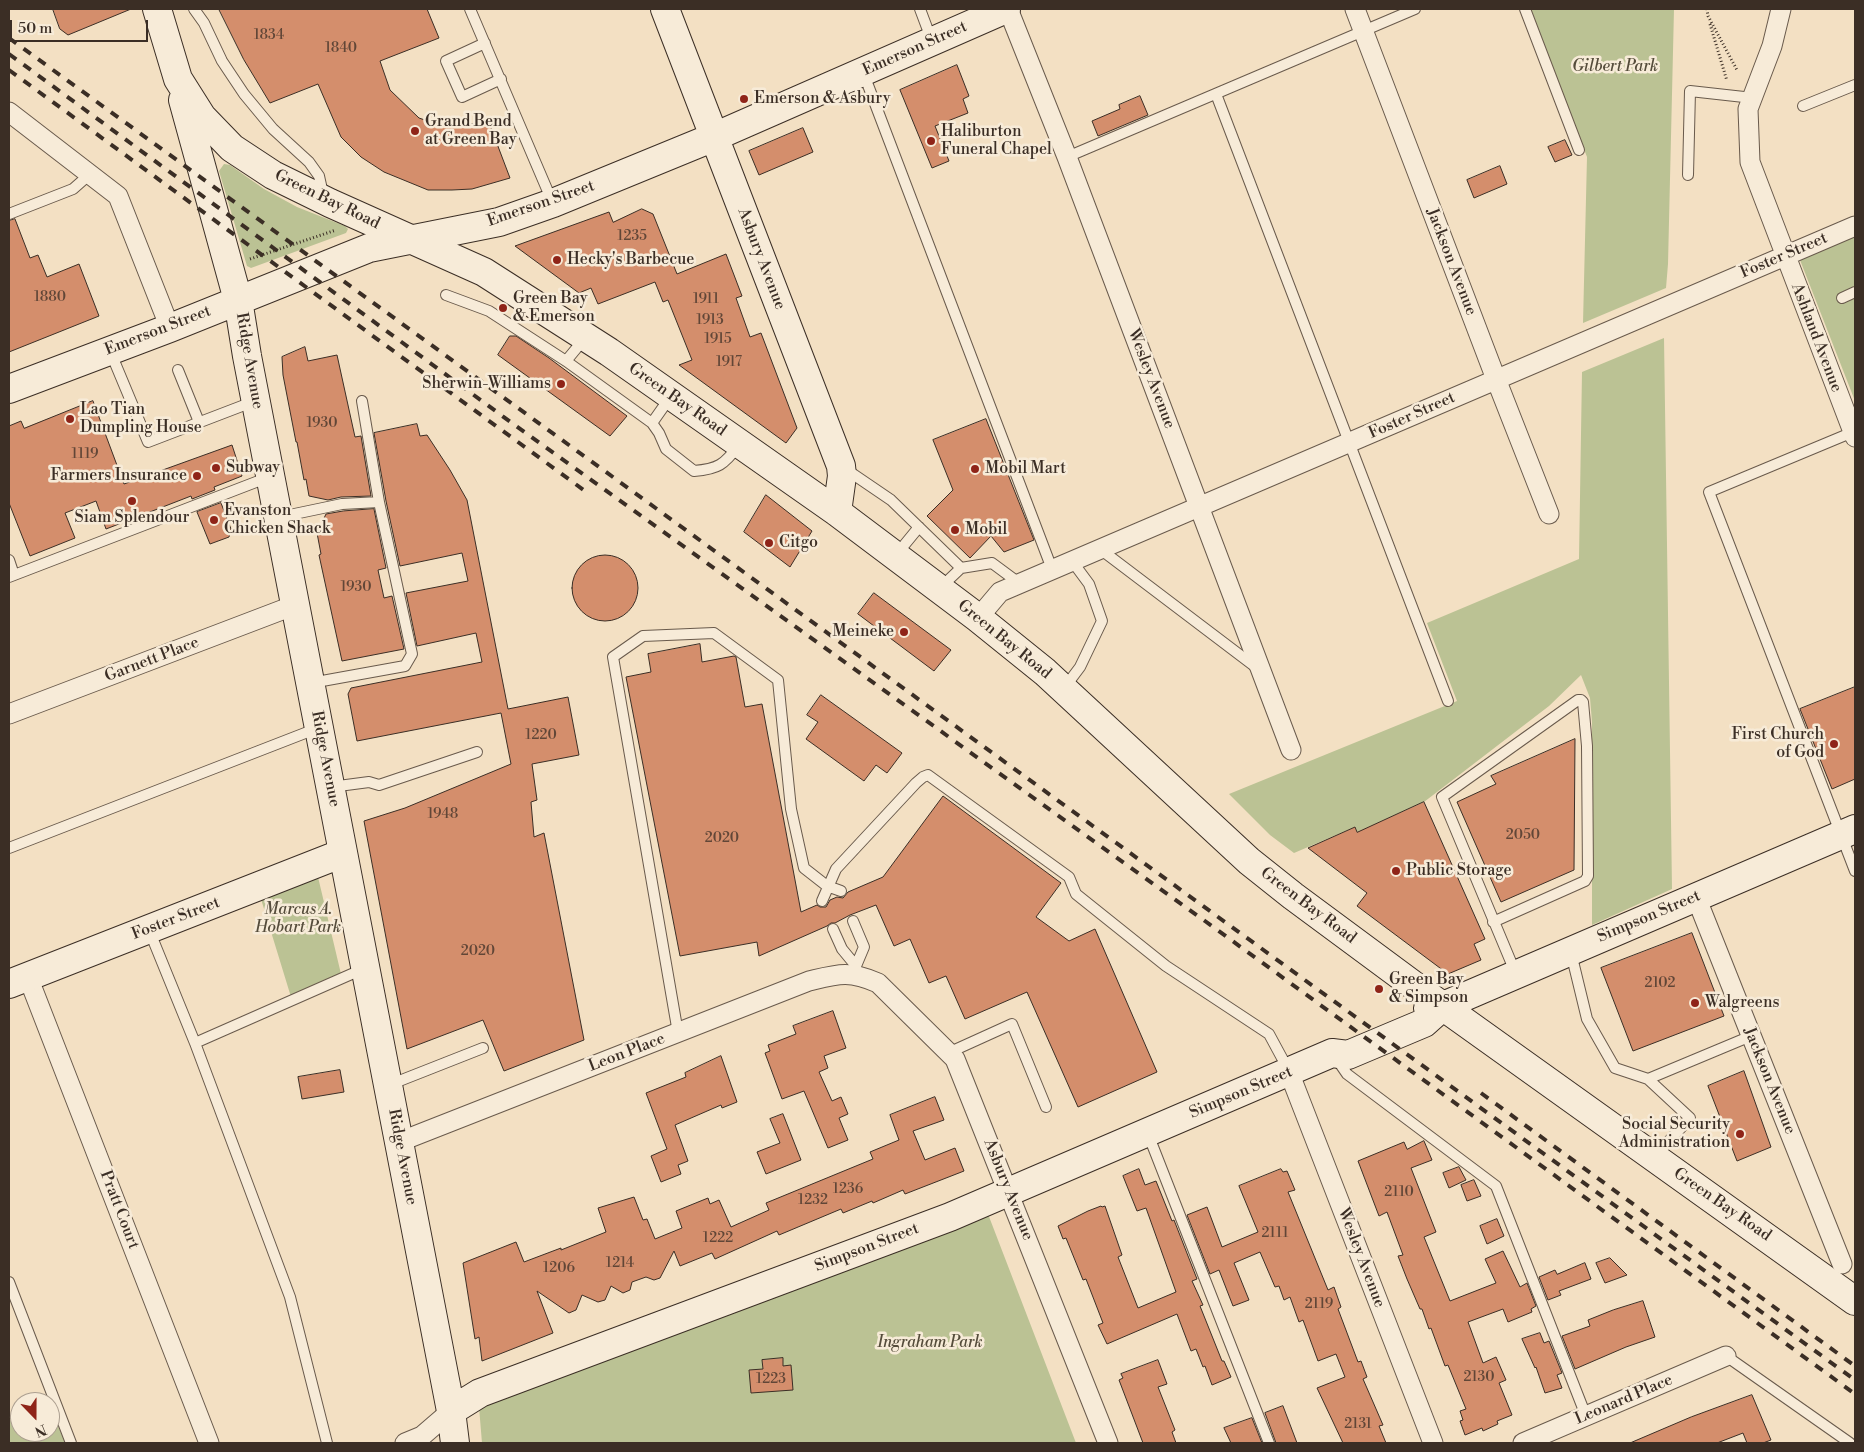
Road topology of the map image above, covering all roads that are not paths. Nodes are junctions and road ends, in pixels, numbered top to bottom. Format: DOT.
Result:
graph roads {
  1 [pos="158,9"];
  2 [pos="194,9"];
  3 [pos="470,9"];
  4 [pos="665,9"];
  5 [pos="920,9"];
  6 [pos="1007,9"];
  7 [pos="1355,9"];
  8 [pos="1415,9"];
  9 [pos="1525,9"];
  10 [pos="1781,9"];
  11 [pos="1363,32"];
  12 [pos="932,42"];
  13 [pos="485,43"];
  14 [pos="863,72"];
  15 [pos="178,79"];
  16 [pos="501,79"];
  17 [pos="1855,86"];
  18 [pos="1216,94"];
  19 [pos="1752,98"];
  20 [pos="1803,106"];
  21 [pos="9,112"];
  22 [pos="714,137"];
  23 [pos="1578,150"];
  24 [pos="1067,157"];
  25 [pos="90,174"];
  26 [pos="1688,175"];
  27 [pos="324,200"];
  28 [pos="553,203"];
  29 [pos="9,214"];
  30 [pos="1855,226"];
  31 [pos="411,240"];
  32 [pos="1785,256"];
  33 [pos="1855,292"];
  34 [pos="446,295"];
  35 [pos="1842,298"];
  36 [pos="238,300"];
  37 [pos="170,328"];
  38 [pos="586,337"];
  39 [pos="109,350"];
  40 [pos="566,361"];
  41 [pos="178,370"];
  42 [pos="1496,379"];
  43 [pos="9,389"];
  44 [pos="672,396"];
  45 [pos="255,401"];
  46 [pos="362,401"];
  47 [pos="199,422"];
  48 [pos="652,423"];
  49 [pos="1854,434"];
  50 [pos="1349,443"];
  51 [pos="740,444"];
  52 [pos="842,466"];
  53 [pos="270,477"];
  54 [pos="379,502"];
  55 [pos="1200,507"];
  56 [pos="838,512"];
  57 [pos="1549,514"];
  58 [pos="278,517"];
  59 [pos="919,527"];
  60 [pos="1100,549"];
  61 [pos="896,556"];
  62 [pos="9,560"];
  63 [pos="1072,561"];
  64 [pos="961,568"];
  65 [pos="1052,569"];
  66 [pos="12,576"];
  67 [pos="1019,583"];
  68 [pos="940,589"];
  69 [pos="295,605"];
  70 [pos="978,618"];
  71 [pos="1261,672"];
  72 [pos="310,683"];
  73 [pos="1064,688"];
  74 [pos="1448,702"];
  75 [pos="9,714"];
  76 [pos="318,728"];
  77 [pos="1291,750"];
  78 [pos="477,752"];
  79 [pos="330,787"];
  80 [pos="1848,832"];
  81 [pos="9,848"];
  82 [pos="343,853"];
  83 [pos="1855,871"];
  84 [pos="827,886"];
  85 [pos="841,891"];
  86 [pos="1696,897"];
  87 [pos="822,900"];
  88 [pos="854,921"];
  89 [pos="1493,922"];
  90 [pos="149,929"];
  91 [pos="833,929"];
  92 [pos="1570,951"];
  93 [pos="365,968"];
  94 [pos="857,970"];
  95 [pos="1516,974"];
  96 [pos="18,980"];
  97 [pos="1443,1006"];
  98 [pos="678,1033"];
  99 [pos="1751,1036"];
  100 [pos="195,1044"];
  101 [pos="483,1048"];
  102 [pos="948,1053"];
  103 [pos="1332,1053"];
  104 [pos="1289,1072"];
  105 [pos="1648,1079"];
  106 [pos="388,1085"];
  107 [pos="1046,1106"];
  108 [pos="1148,1133"];
  109 [pos="399,1142"];
  110 [pos="1654,1157"];
  111 [pos="1009,1193"];
  112 [pos="1841,1267"];
  113 [pos="9,1282"];
  114 [pos="1855,1300"];
  115 [pos="1726,1356"];
  116 [pos="452,1411"];
  117 [pos="1586,1416"];
  118 [pos="71,1443"];
  119 [pos="210,1443"];
  120 [pos="327,1443"];
  121 [pos="405,1443"];
  122 [pos="455,1443"];
  123 [pos="1108,1443"];
  124 [pos="1269,1443"];
  125 [pos="1433,1443"];
  126 [pos="1523,1443"];
  127 [pos="1850,1443"];
  1 -- 15 [label="street, Green Bay Road"];
  2 -- 27 [label="lane"];
  3 -- 13 [label="lane"];
  4 -- 22 [label="street, Asbury Avenue"];
  5 -- 12 [label="lane"];
  6 -- 12 [label="street, Emerson Street"];
  6 -- 24 [label="street, Wesley Avenue"];
  7 -- 11 [label="street, Jackson Avenue"];
  8 -- 11 [label="lane"];
  9 -- 23 [label="lane"];
  10 -- 19 [label="street, Ashland Avenue"];
  11 -- 18 [label="lane"];
  11 -- 42 [label="street, Jackson Avenue"];
  12 -- 14 [label="street, Emerson Street"];
  13 -- 16 [label="lane"];
  13 -- 16 [label="lane"];
  14 -- 22 [label="street, Emerson Street"];
  14 -- 65 [label="lane"];
  15 -- 27 [label="street, Green Bay Road"];
  15 -- 36 [label="street, Ridge Avenue"];
  16 -- 28 [label="lane"];
  17 -- 20 [label="lane"];
  18 -- 24 [label="lane"];
  18 -- 50 [label="lane"];
  19 -- 26 [label="lane"];
  19 -- 32 [label="street, Ashland Avenue"];
  21 -- 25 [label="street"];
  22 -- 28 [label="street, Emerson Street"];
  22 -- 52 [label="street, Asbury Avenue"];
  24 -- 55 [label="street, Wesley Avenue"];
  25 -- 29 [label="lane"];
  25 -- 37 [label="street"];
  27 -- 31 [label="street, Green Bay Road"];
  28 -- 31 [label="street, Emerson Street"];
  30 -- 32 [label="street, Foster Street"];
  31 -- 36 [label="street, Emerson Street"];
  31 -- 38 [label="street, Green Bay Road"];
  32 -- 42 [label="street, Foster Street"];
  32 -- 49 [label="street, Ashland Avenue"];
  33 -- 35 [label="lane"];
  34 -- 40 [label="lane"];
  36 -- 37 [label="street, Emerson Street"];
  36 -- 45 [label="street, Ridge Avenue"];
  37 -- 39 [label="street, Emerson Street"];
  38 -- 40 [label="lane"];
  38 -- 44 [label="street, Green Bay Road"];
  39 -- 43 [label="street, Emerson Street"];
  39 -- 47 [label="lane"];
  40 -- 48 [label="lane"];
  41 -- 47 [label="lane"];
  42 -- 50 [label="street, Foster Street"];
  42 -- 57 [label="street, Jackson Avenue"];
  44 -- 48 [label="lane"];
  44 -- 51 [label="street, Green Bay Road"];
  45 -- 47 [label="lane"];
  45 -- 53 [label="street, Ridge Avenue"];
  46 -- 54 [label="lane"];
  48 -- 51 [label="lane"];
  49 -- 80 [label="lane"];
  50 -- 55 [label="street, Foster Street"];
  50 -- 74 [label="lane"];
  51 -- 56 [label="street, Green Bay Road"];
  52 -- 56 [label="street, Asbury Avenue"];
  52 -- 59 [label="lane"];
  53 -- 58 [label="street, Ridge Avenue"];
  53 -- 66 [label="lane"];
  54 -- 58 [label="lane"];
  54 -- 72 [label="lane"];
  55 -- 60 [label="street, Foster Street"];
  55 -- 71 [label="street, Wesley Avenue"];
  56 -- 61 [label="street, Green Bay Road"];
  58 -- 69 [label="street, Ridge Avenue"];
  59 -- 61 [label="lane"];
  59 -- 64 [label="lane"];
  60 -- 63 [label="street, Foster Street"];
  60 -- 71 [label="lane"];
  61 -- 68 [label="street, Green Bay Road"];
  62 -- 66 [label="lane"];
  63 -- 65 [label="street, Foster Street"];
  63 -- 73 [label="lane"];
  64 -- 67 [label="lane"];
  64 -- 68 [label="lane"];
  65 -- 67 [label="street, Foster Street"];
  67 -- 70 [label="street, Foster Street"];
  68 -- 70 [label="street, Green Bay Road"];
  69 -- 72 [label="street, Ridge Avenue"];
  69 -- 75 [label="street, Garnett Place"];
  70 -- 73 [label="street, Green Bay Road"];
  71 -- 77 [label="street, Wesley Avenue"];
  72 -- 76 [label="street, Ridge Avenue"];
  73 -- 97 [label="street, Green Bay Road"];
  76 -- 79 [label="street, Ridge Avenue"];
  76 -- 81 [label="lane"];
  78 -- 79 [label="lane"];
  79 -- 82 [label="street, Ridge Avenue"];
  80 -- 83 [label="lane"];
  80 -- 86 [label="street, Simpson Street"];
  82 -- 90 [label="street, Foster Street"];
  82 -- 93 [label="street, Ridge Avenue"];
  84 -- 85 [label="lane"];
  84 -- 87 [label="lane"];
  84 -- 98 [label="lane"];
  84 -- 104 [label="lane"];
  86 -- 92 [label="street, Simpson Street"];
  86 -- 99 [label="street, Jackson Avenue"];
  88 -- 94 [label="lane"];
  89 -- 89 [label="lane"];
  89 -- 95 [label="lane"];
  90 -- 96 [label="street, Foster Street"];
  90 -- 100 [label="lane"];
  91 -- 94 [label="lane"];
  92 -- 95 [label="street, Simpson Street"];
  92 -- 105 [label="lane"];
  93 -- 100 [label="lane"];
  93 -- 106 [label="street, Ridge Avenue"];
  94 -- 98 [label="street, Leon Place"];
  94 -- 102 [label="street, Asbury Avenue"];
  95 -- 97 [label="street, Simpson Street"];
  96 -- 119 [label="street, Pratt Court"];
  97 -- 103 [label="street, Simpson Street"];
  97 -- 110 [label="street, Green Bay Road"];
  98 -- 109 [label="street, Leon Place"];
  99 -- 105 [label="lane"];
  99 -- 112 [label="street, Jackson Avenue"];
  100 -- 120 [label="lane"];
  101 -- 106 [label="lane"];
  102 -- 107 [label="lane"];
  102 -- 111 [label="street, Asbury Avenue"];
  103 -- 104 [label="street, Simpson Street"];
  103 -- 117 [label="lane"];
  104 -- 108 [label="street, Simpson Street"];
  104 -- 125 [label="street, Wesley Avenue"];
  105 -- 110 [label="lane"];
  106 -- 109 [label="street, Ridge Avenue"];
  108 -- 111 [label="street, Simpson Street"];
  108 -- 124 [label="lane"];
  109 -- 116 [label="street, Ridge Avenue"];
  110 -- 112 [label="street, Green Bay Road"];
  111 -- 116 [label="street, Simpson Street"];
  111 -- 123 [label="street, Asbury Avenue"];
  112 -- 114 [label="street, Green Bay Road"];
  113 -- 118 [label="lane"];
  115 -- 117 [label="street, Leonard Place"];
  115 -- 127 [label="lane"];
  116 -- 121 [label="street, Simpson Street"];
  116 -- 122 [label="street, Ridge Avenue"];
  117 -- 126 [label="street, Leonard Place"];
}
